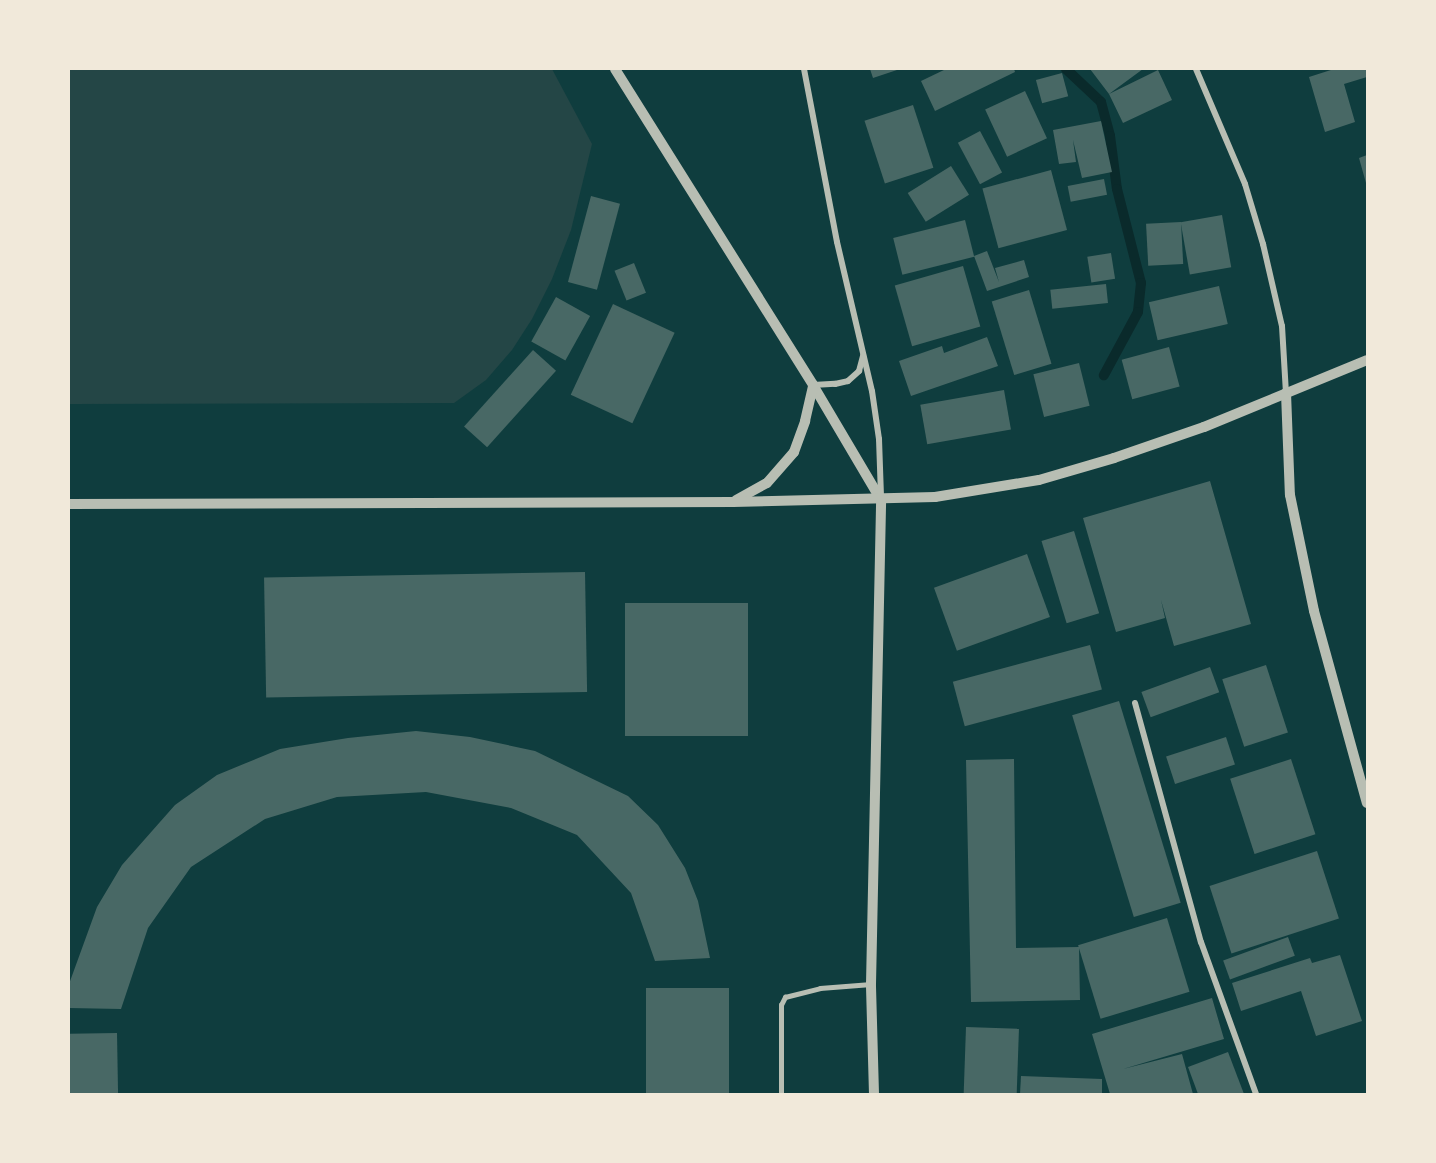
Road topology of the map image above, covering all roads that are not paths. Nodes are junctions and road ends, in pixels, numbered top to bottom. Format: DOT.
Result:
graph roads {
  1 [pos="615,69"];
  2 [pos="804,69"];
  3 [pos="1196,69"];
  4 [pos="863,355"];
  5 [pos="1367,360"];
  6 [pos="813,385"];
  7 [pos="1286,393"];
  8 [pos="881,500"];
  9 [pos="733,502"];
  10 [pos="69,504"];
  11 [pos="1134,703"];
  12 [pos="1367,804"];
  13 [pos="872,984"];
  14 [pos="781,1094"];
  15 [pos="874,1094"];
  16 [pos="1256,1094"];
  1 -- 6 [label="street"];
  2 -- 4 [label="street"];
  3 -- 7 [label="street"];
  4 -- 6 [label="street"];
  4 -- 8 [label="street"];
  5 -- 7 [label="street"];
  6 -- 8 [label="street"];
  6 -- 9 [label="street"];
  7 -- 8 [label="street"];
  7 -- 12 [label="street"];
  8 -- 9 [label="street"];
  8 -- 13 [label="street"];
  9 -- 10 [label="street"];
  11 -- 16 [label="street"];
  13 -- 14 [label="lane"];
  13 -- 15 [label="street"];
}
